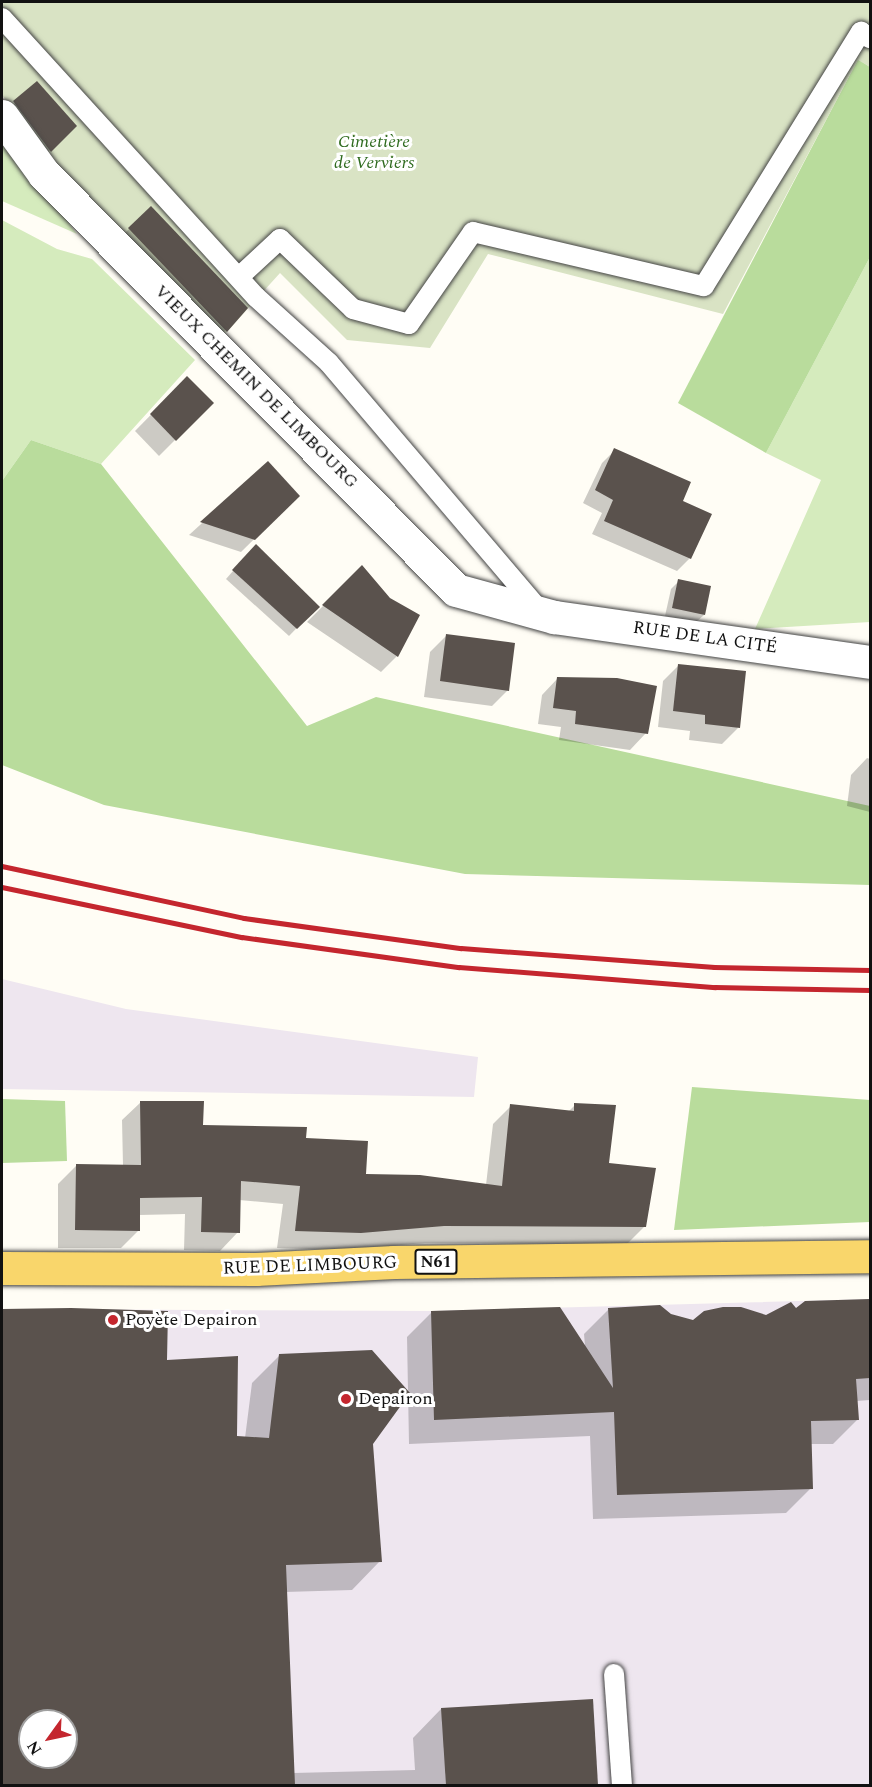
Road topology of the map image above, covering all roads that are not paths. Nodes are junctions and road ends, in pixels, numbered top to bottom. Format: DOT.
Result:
graph roads {
  1 [pos="2,18"];
  2 [pos="870,38"];
  3 [pos="2,116"];
  4 [pos="239,277"];
  5 [pos="540,612"];
  6 [pos="870,662"];
  7 [pos="870,1256"];
  8 [pos="2,1268"];
  9 [pos="614,1674"];
  10 [pos="622,1785"];
  1 -- 4 [label="lane"];
  2 -- 4 [label="lane"];
  3 -- 5 [label="street, VIEUX CHEMIN DE LIMBOURG"];
  4 -- 5 [label="lane"];
  5 -- 6 [label="street, RUE DE LA CITÉ"];
  7 -- 8 [label="main road, RUE DE LIMBOURG / N61"];
  9 -- 10 [label="lane"];
}
